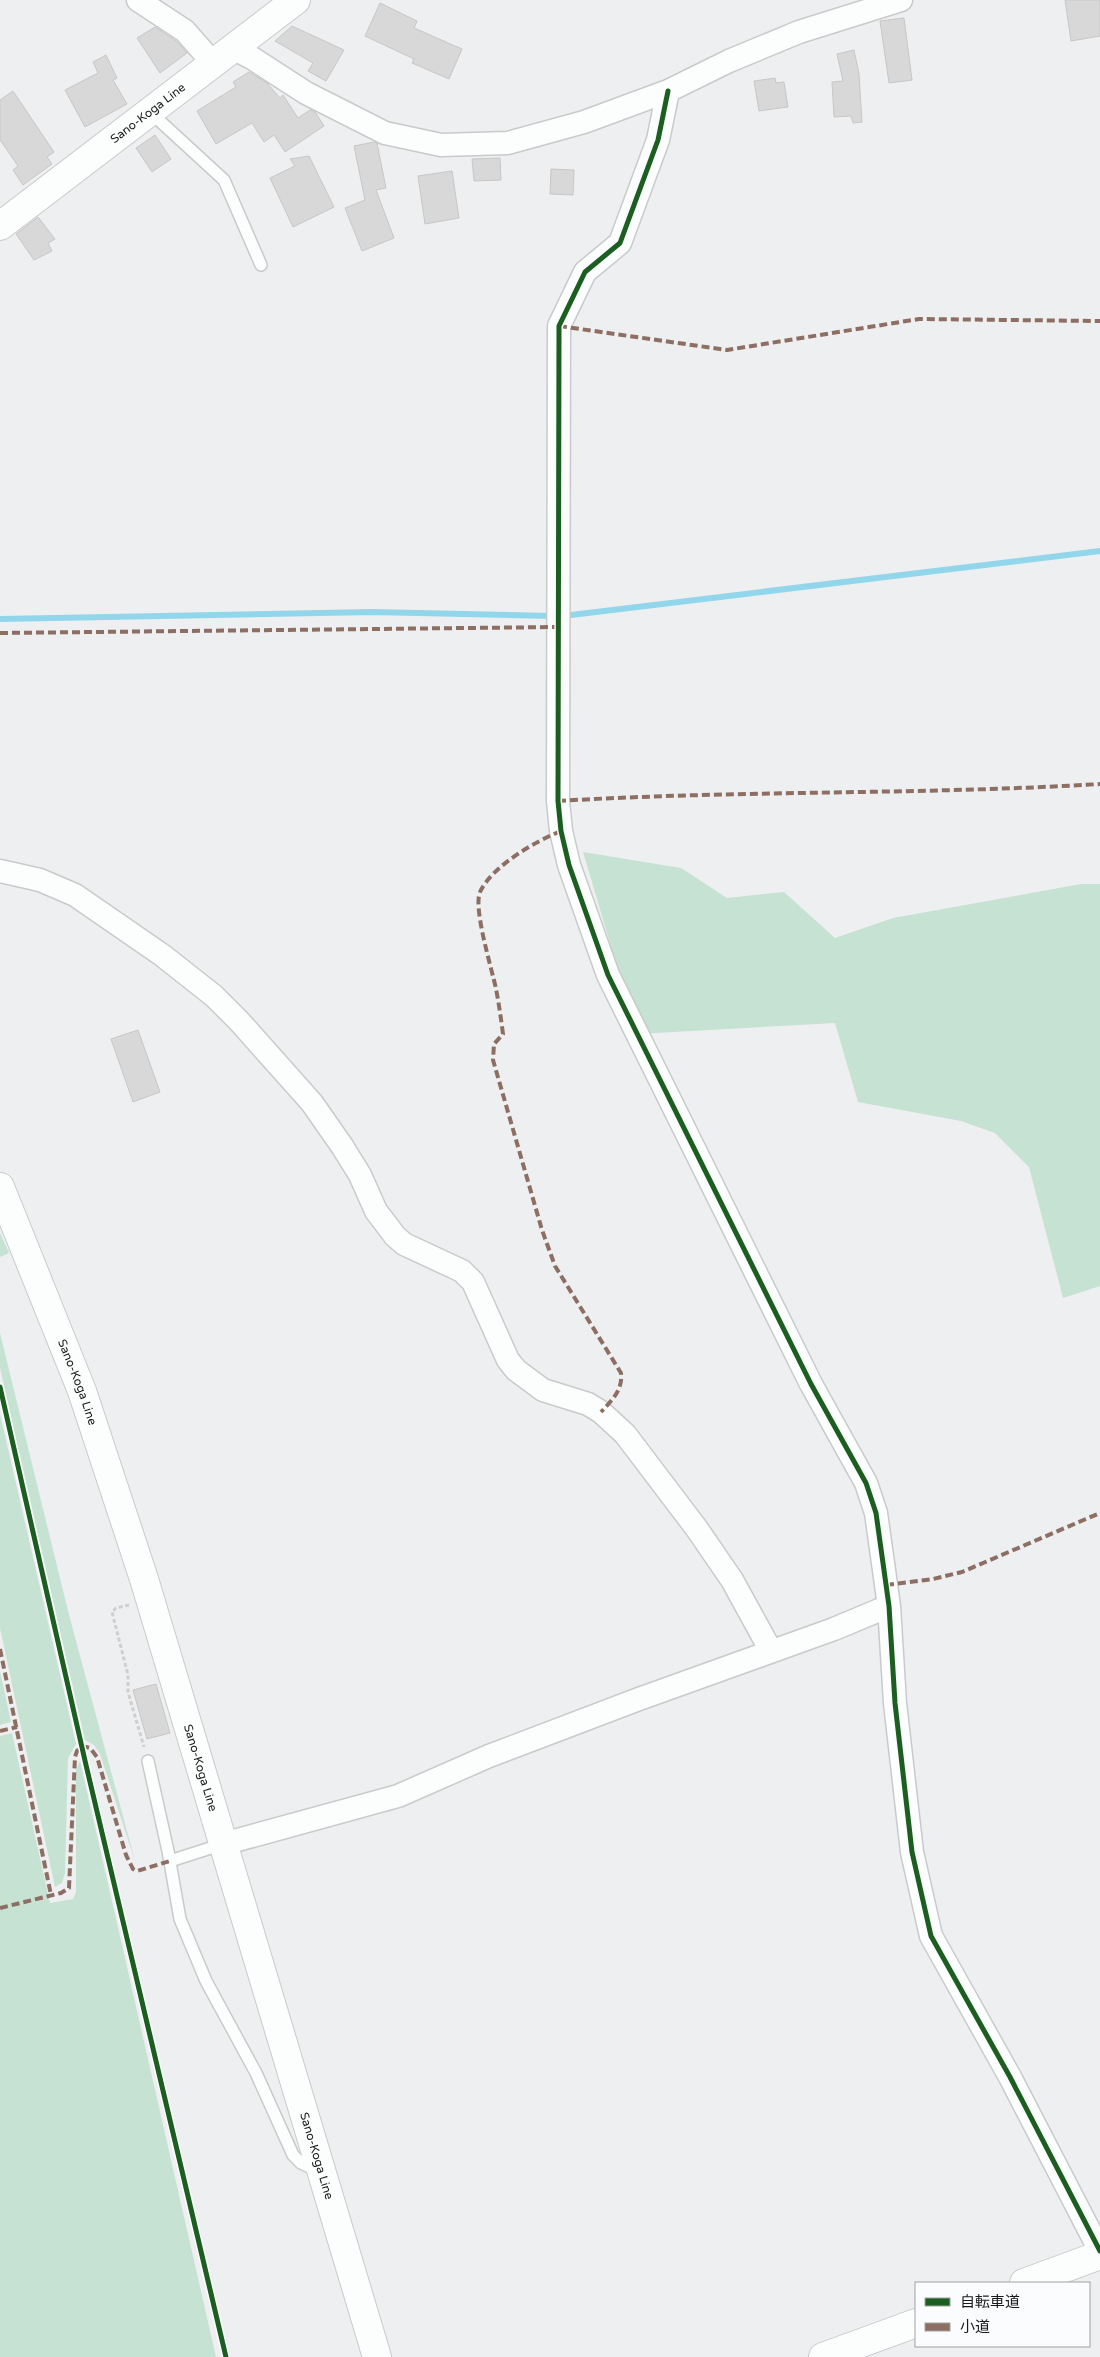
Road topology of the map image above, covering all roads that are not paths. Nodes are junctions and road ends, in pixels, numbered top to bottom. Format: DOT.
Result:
graph roads {
  1 [pos="138,0"];
  2 [pos="296,0"];
  3 [pos="901,0"];
  4 [pos="222,55"];
  5 [pos="668,91"];
  6 [pos="150,111"];
  7 [pos="0,226"];
  8 [pos="261,265"];
  9 [pos="0,871"];
  10 [pos="0,1187"];
  11 [pos="889,1606"];
  12 [pos="772,1651"];
  13 [pos="148,1761"];
  14 [pos="223,1844"];
  15 [pos="170,1861"];
  16 [pos="322,2173"];
  17 [pos="1100,2251"];
  18 [pos="1100,2255"];
  19 [pos="1027,2282"];
  20 [pos="915,2323"];
  21 [pos="377,2357"];
  22 [pos="823,2357"];
  1 -- 4 [label="street"];
  2 -- 4 [label="main road, Sano-Koga Line"];
  3 -- 5 [label="street"];
  4 -- 5 [label="street"];
  4 -- 6 [label="main road, Sano-Koga Line"];
  5 -- 11 [label="street"];
  6 -- 7 [label="main road, Sano-Koga Line"];
  6 -- 8 [label="lane"];
  9 -- 12 [label="street"];
  10 -- 14 [label="main road, Sano-Koga Line"];
  11 -- 12 [label="street"];
  11 -- 17 [label="street"];
  12 -- 14 [label="street"];
  13 -- 15 [label="lane"];
  14 -- 15 [label="lane"];
  14 -- 16 [label="main road, Sano-Koga Line"];
  15 -- 16 [label="lane"];
  16 -- 21 [label="main road, Sano-Koga Line"];
  18 -- 19 [label="main road"];
  20 -- 22 [label="main road"];
}
